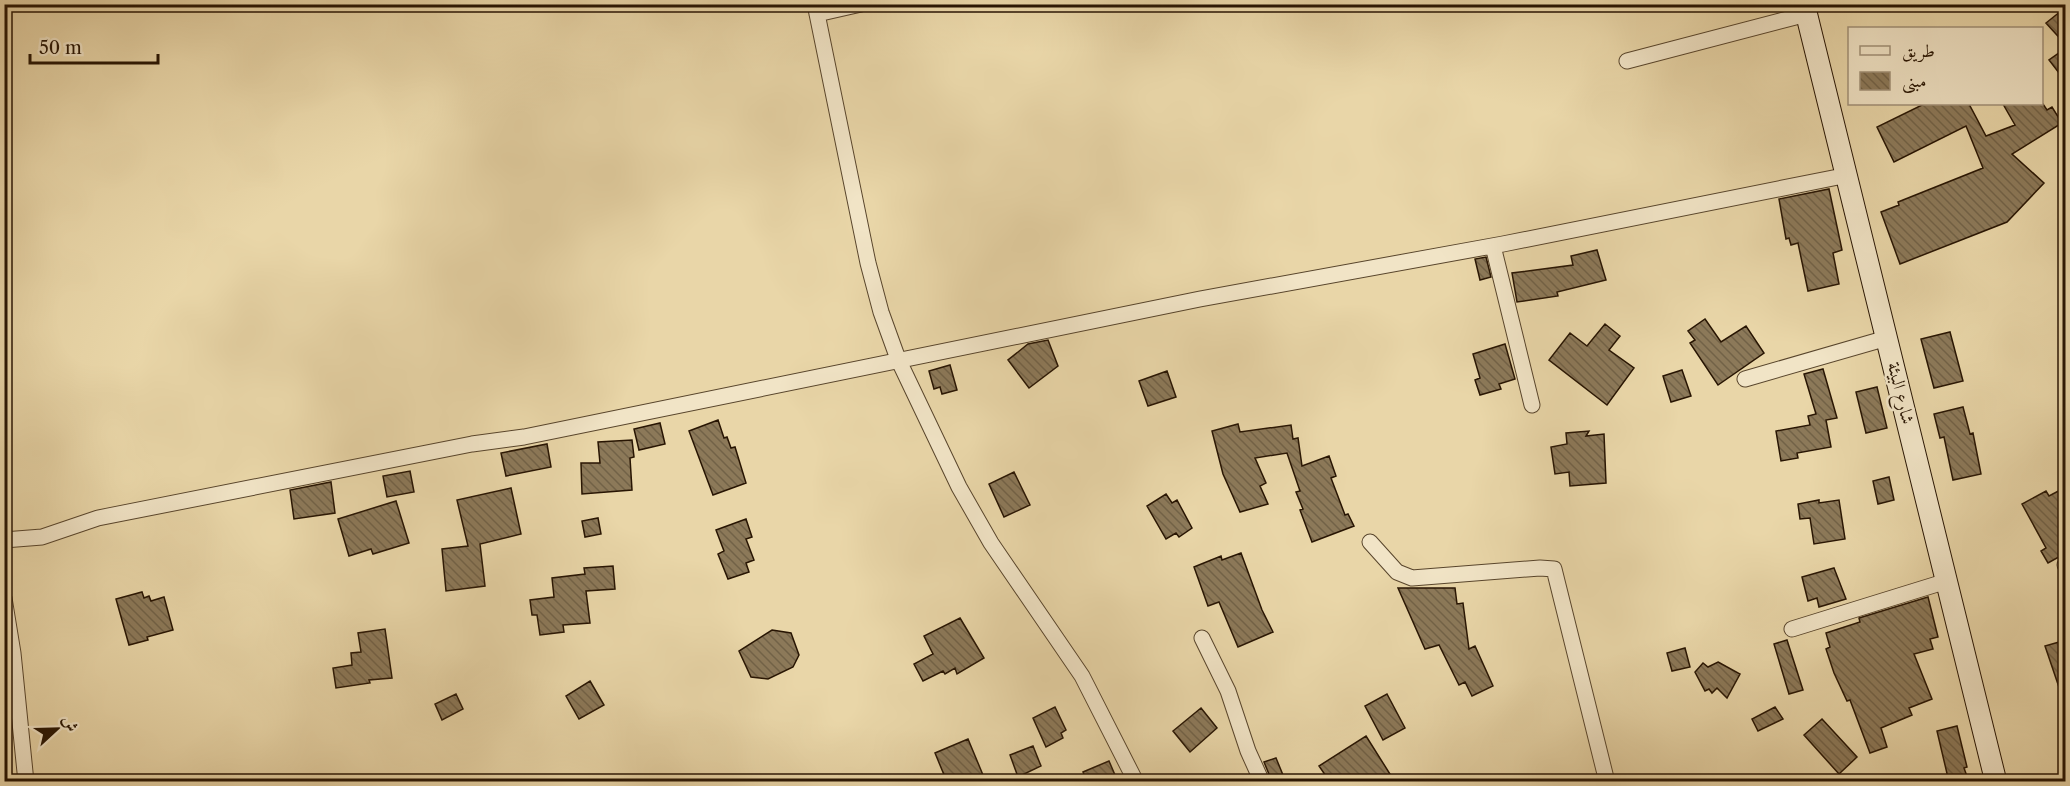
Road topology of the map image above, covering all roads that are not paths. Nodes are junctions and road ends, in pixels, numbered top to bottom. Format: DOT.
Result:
graph roads {
  1 [pos="861,4"];
  2 [pos="816,9"];
  3 [pos="1805,9"];
  4 [pos="1627,61"];
  5 [pos="1848,175"];
  6 [pos="1493,246"];
  7 [pos="1887,338"];
  8 [pos="898,359"];
  9 [pos="1745,379"];
  10 [pos="1532,405"];
  11 [pos="4,540"];
  12 [pos="1370,543"];
  13 [pos="1947,581"];
  14 [pos="4,598"];
  15 [pos="1792,629"];
  16 [pos="1202,638"];
  17 [pos="26,782"];
  18 [pos="1136,782"];
  19 [pos="1262,782"];
  20 [pos="1607,782"];
  21 [pos="1996,782"];
  1 -- 2 [label="street"];
  2 -- 8 [label="street"];
  3 -- 4 [label="street"];
  3 -- 5 [label="street, شارع البيئة"];
  5 -- 6 [label="street"];
  5 -- 7 [label="street, شارع البيئة"];
  6 -- 8 [label="street"];
  6 -- 10 [label="street"];
  7 -- 9 [label="street"];
  7 -- 13 [label="street, شارع البيئة"];
  8 -- 11 [label="street"];
  8 -- 18 [label="street"];
  12 -- 20 [label="street"];
  13 -- 15 [label="street"];
  13 -- 21 [label="street, شارع البيئة"];
  14 -- 17 [label="street"];
  16 -- 19 [label="street"];
}
